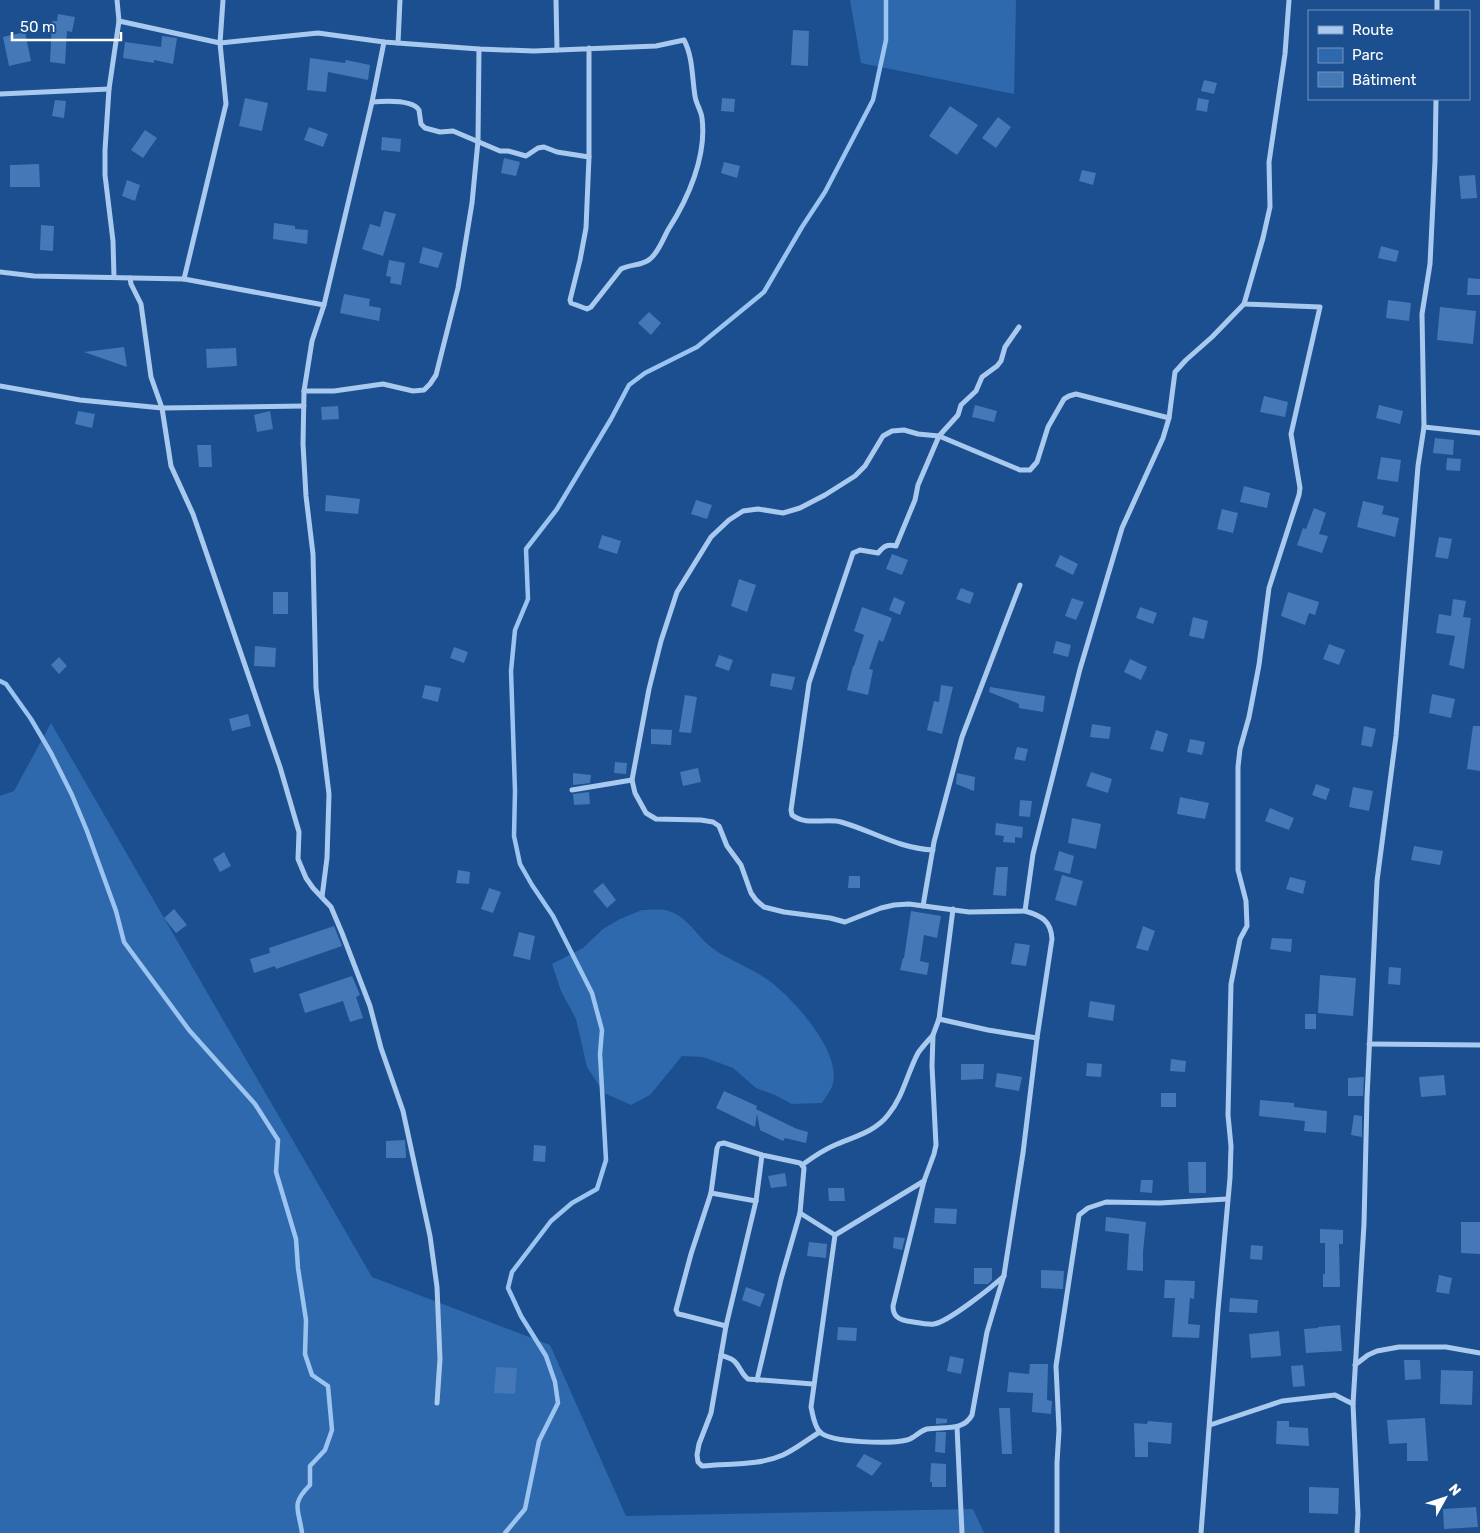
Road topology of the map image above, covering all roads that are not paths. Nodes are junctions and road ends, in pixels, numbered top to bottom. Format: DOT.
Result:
graph roads {
  1 [pos="117,0"];
  2 [pos="223,0"];
  3 [pos="400,0"];
  4 [pos="556,0"];
  5 [pos="1289,0"];
  6 [pos="119,21"];
  7 [pos="384,42"];
  8 [pos="220,43"];
  9 [pos="398,43"];
  10 [pos="589,48"];
  11 [pos="479,50"];
  12 [pos="557,50"];
  13 [pos="109,89"];
  14 [pos="0,94"];
  15 [pos="1436,100"];
  16 [pos="372,102"];
  17 [pos="478,141"];
  18 [pos="589,157"];
  19 [pos="0,272"];
  20 [pos="114,277"];
  21 [pos="130,278"];
  22 [pos="184,278"];
  23 [pos="1244,304"];
  24 [pos="324,306"];
  25 [pos="1019,327"];
  26 [pos="0,386"];
  27 [pos="304,391"];
  28 [pos="304,406"];
  29 [pos="162,408"];
  30 [pos="1169,418"];
  31 [pos="1424,427"];
  32 [pos="1480,433"];
  33 [pos="939,436"];
  34 [pos="1020,585"];
  35 [pos="632,780"];
  36 [pos="572,790"];
  37 [pos="933,850"];
  38 [pos="322,897"];
  39 [pos="923,906"];
  40 [pos="954,910"];
  41 [pos="1025,912"];
  42 [pos="939,1019"];
  43 [pos="933,1035"];
  44 [pos="1037,1038"];
  45 [pos="1369,1044"];
  46 [pos="1480,1045"];
  47 [pos="762,1155"];
  48 [pos="802,1165"];
  49 [pos="924,1181"];
  50 [pos="711,1193"];
  51 [pos="1227,1199"];
  52 [pos="756,1202"];
  53 [pos="800,1213"];
  54 [pos="835,1235"];
  55 [pos="1004,1275"];
  56 [pos="726,1326"];
  57 [pos="1480,1353"];
  58 [pos="721,1355"];
  59 [pos="1355,1365"];
  60 [pos="757,1380"];
  61 [pos="813,1384"];
  62 [pos="437,1403"];
  63 [pos="1353,1404"];
  64 [pos="1210,1425"];
  65 [pos="957,1427"];
  66 [pos="820,1432"];
  67 [pos="962,1533"];
  68 [pos="1057,1533"];
  69 [pos="1201,1533"];
  70 [pos="1357,1533"];
  1 -- 6 [label="street"];
  2 -- 8 [label="street"];
  3 -- 9 [label="street"];
  4 -- 12 [label="street"];
  5 -- 23 [label="street"];
  6 -- 8 [label="street"];
  6 -- 13 [label="street"];
  7 -- 8 [label="street"];
  7 -- 9 [label="street"];
  7 -- 16 [label="street"];
  8 -- 22 [label="street"];
  9 -- 11 [label="street"];
  10 -- 12 [label="street"];
  10 -- 18 [label="street"];
  10 -- 18 [label="street"];
  11 -- 12 [label="street"];
  11 -- 17 [label="street"];
  13 -- 14 [label="street"];
  13 -- 20 [label="street"];
  15 -- 31 [label="street"];
  16 -- 17 [label="street"];
  16 -- 24 [label="street"];
  17 -- 18 [label="street"];
  17 -- 27 [label="street"];
  19 -- 20 [label="street"];
  20 -- 21 [label="street"];
  21 -- 22 [label="street"];
  21 -- 29 [label="street"];
  22 -- 24 [label="street"];
  23 -- 30 [label="street"];
  23 -- 51 [label="street"];
  24 -- 27 [label="street"];
  25 -- 33 [label="street"];
  26 -- 29 [label="street"];
  27 -- 28 [label="street"];
  28 -- 29 [label="street"];
  28 -- 38 [label="street"];
  29 -- 38 [label="street"];
  30 -- 33 [label="street"];
  30 -- 41 [label="street"];
  31 -- 32 [label="street"];
  31 -- 45 [label="street"];
  33 -- 35 [label="street"];
  33 -- 37 [label="street"];
  34 -- 37 [label="street"];
  35 -- 36 [label="street"];
  35 -- 39 [label="street"];
  37 -- 39 [label="street"];
  38 -- 62 [label="street"];
  39 -- 40 [label="street"];
  40 -- 41 [label="street"];
  40 -- 42 [label="street"];
  41 -- 44 [label="street"];
  42 -- 43 [label="street"];
  42 -- 44 [label="street"];
  43 -- 48 [label="street"];
  43 -- 49 [label="street"];
  44 -- 55 [label="street"];
  45 -- 46 [label="street"];
  45 -- 59 [label="street"];
  47 -- 48 [label="street"];
  47 -- 50 [label="street"];
  47 -- 52 [label="street"];
  48 -- 53 [label="street"];
  49 -- 54 [label="street"];
  49 -- 55 [label="street"];
  50 -- 52 [label="street"];
  50 -- 56 [label="street"];
  51 -- 64 [label="street"];
  51 -- 68 [label="street"];
  52 -- 56 [label="street"];
  53 -- 54 [label="street"];
  53 -- 60 [label="street"];
  54 -- 61 [label="street"];
  55 -- 65 [label="street"];
  56 -- 58 [label="street"];
  57 -- 59 [label="street"];
  58 -- 60 [label="street"];
  58 -- 66 [label="street"];
  59 -- 63 [label="street"];
  60 -- 61 [label="street"];
  61 -- 66 [label="street"];
  63 -- 64 [label="street"];
  63 -- 70 [label="street"];
  64 -- 69 [label="street"];
  65 -- 66 [label="street"];
  65 -- 67 [label="street"];
}
